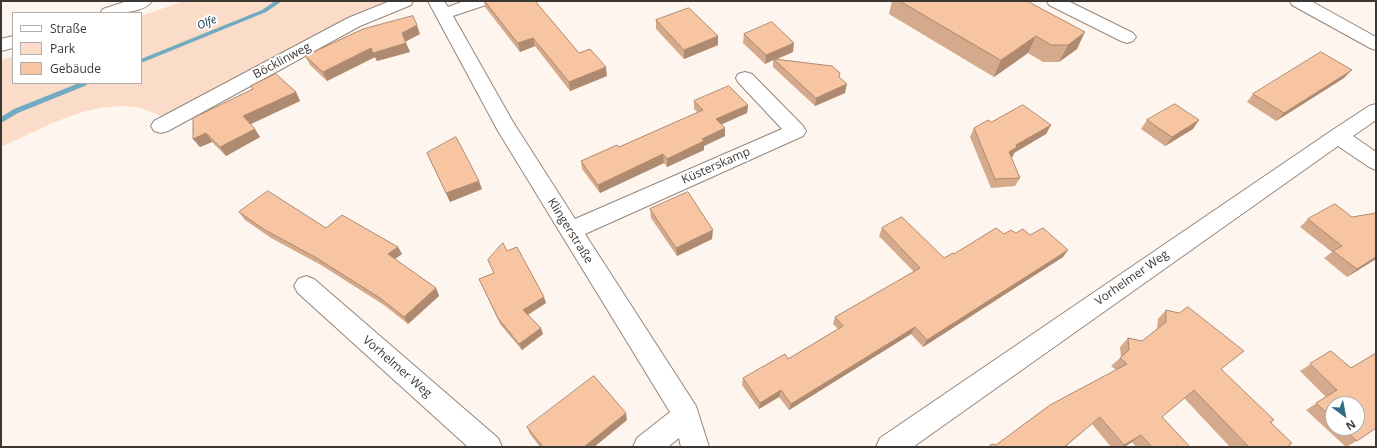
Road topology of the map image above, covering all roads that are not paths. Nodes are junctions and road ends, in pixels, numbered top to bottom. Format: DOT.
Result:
graph roads {
  1 [pos="144,1"];
  2 [pos="405,1"];
  3 [pos="480,1"];
  4 [pos="1056,1"];
  5 [pos="1298,1"];
  6 [pos="440,7"];
  7 [pos="112,12"];
  8 [pos="1127,37"];
  9 [pos="12,42"];
  10 [pos="1376,44"];
  11 [pos="1,45"];
  12 [pos="744,78"];
  13 [pos="1376,111"];
  14 [pos="161,126"];
  15 [pos="1338,136"];
  16 [pos="1376,162"];
  17 [pos="570,231"];
  18 [pos="306,286"];
  19 [pos="687,415"];
  20 [pos="488,447"];
  21 [pos="647,447"];
  22 [pos="695,447"];
  23 [pos="890,447"];
  1 -- 7 [label="street"];
  2 -- 14 [label="street, Böcklinweg"];
  3 -- 6 [label="street, Klingerstraße"];
  4 -- 8 [label="street"];
  5 -- 10 [label="street"];
  6 -- 17 [label="street, Klingerstraße"];
  9 -- 11 [label="street"];
  12 -- 17 [label="street, Küsterskamp"];
  13 -- 15 [label="street, Vorhelmer Weg"];
  15 -- 16 [label="street"];
  15 -- 23 [label="street, Vorhelmer Weg"];
  17 -- 19 [label="street, Klingerstraße"];
  18 -- 20 [label="street, Vorhelmer Weg"];
  19 -- 21 [label="street"];
  19 -- 22 [label="street, Klingerstraße"];
}
